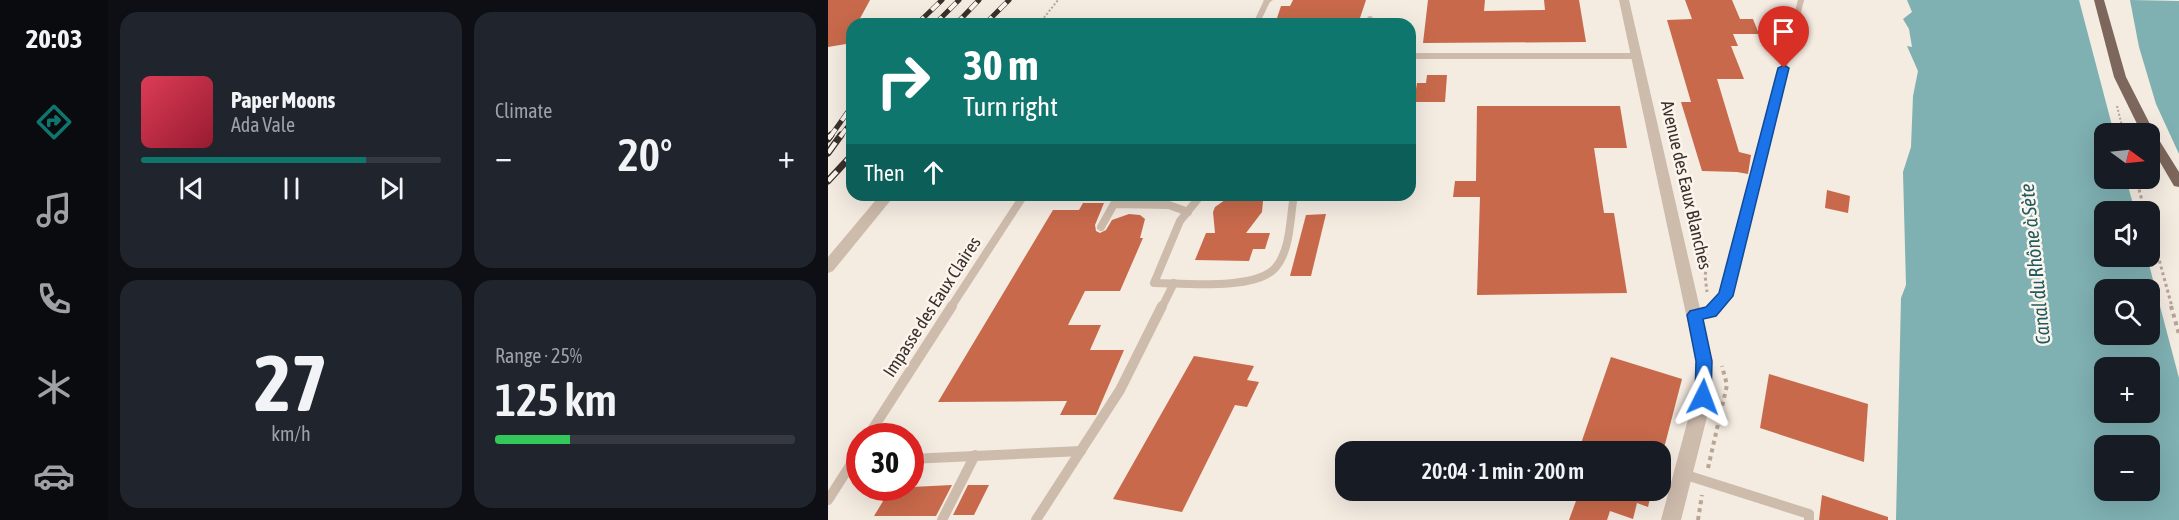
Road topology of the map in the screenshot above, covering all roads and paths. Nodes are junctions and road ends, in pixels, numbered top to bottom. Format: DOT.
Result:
graph roads {
  1 [pos="1058,0"];
  2 [pos="1624,0"];
  3 [pos="1801,0"];
  4 [pos="2099,0"];
  5 [pos="1268,1"];
  6 [pos="1044,18"];
  7 [pos="1259,18"];
  8 [pos="1416,56"];
  9 [pos="1636,56"];
  10 [pos="2144,123"];
  11 [pos="2160,152"];
  12 [pos="2179,183"];
  13 [pos="883,201"];
  14 [pos="1020,201"];
  15 [pos="1196,201"];
  16 [pos="1293,201"];
  17 [pos="1188,212"];
  18 [pos="1101,226"];
  19 [pos="2160,263"];
  20 [pos="828,267"];
  21 [pos="1174,283"];
  22 [pos="1695,315"];
  23 [pos="2179,334"];
  24 [pos="876,423"];
  25 [pos="1081,451"];
  26 [pos="975,455"];
  27 [pos="924,458"];
  28 [pos="846,474"];
  29 [pos="1683,474"];
  30 [pos="828,500"];
  31 [pos="942,520"];
  32 [pos="1036,520"];
  33 [pos="1671,520"];
  34 [pos="1809,520"];
  1 -- 6 [label="path"];
  2 -- 9 [label="street, Avenue des Eaux Blanches"];
  3 -- 22 [label="lane"];
  4 -- 10 [label="main road"];
  5 -- 7 [label="lane"];
  8 -- 9 [label="lane"];
  9 -- 22 [label="street, Avenue des Eaux Blanches"];
  11 -- 12 [label="main road"];
  13 -- 20 [label="street"];
  14 -- 24 [label="lane, Impasse des Eaux Claires"];
  15 -- 17 [label="lane"];
  16 -- 21 [label="lane"];
  17 -- 18 [label="lane"];
  17 -- 21 [label="lane"];
  19 -- 23 [label="path"];
  21 -- 25 [label="lane"];
  22 -- 29 [label="street, Avenue des Eaux Blanches"];
  25 -- 26 [label="lane"];
  25 -- 32 [label="lane"];
  26 -- 27 [label="lane"];
  26 -- 31 [label="lane"];
  28 -- 30 [label="lane"];
  29 -- 33 [label="street, Avenue des Eaux Blanches"];
  29 -- 34 [label="lane"];
}
